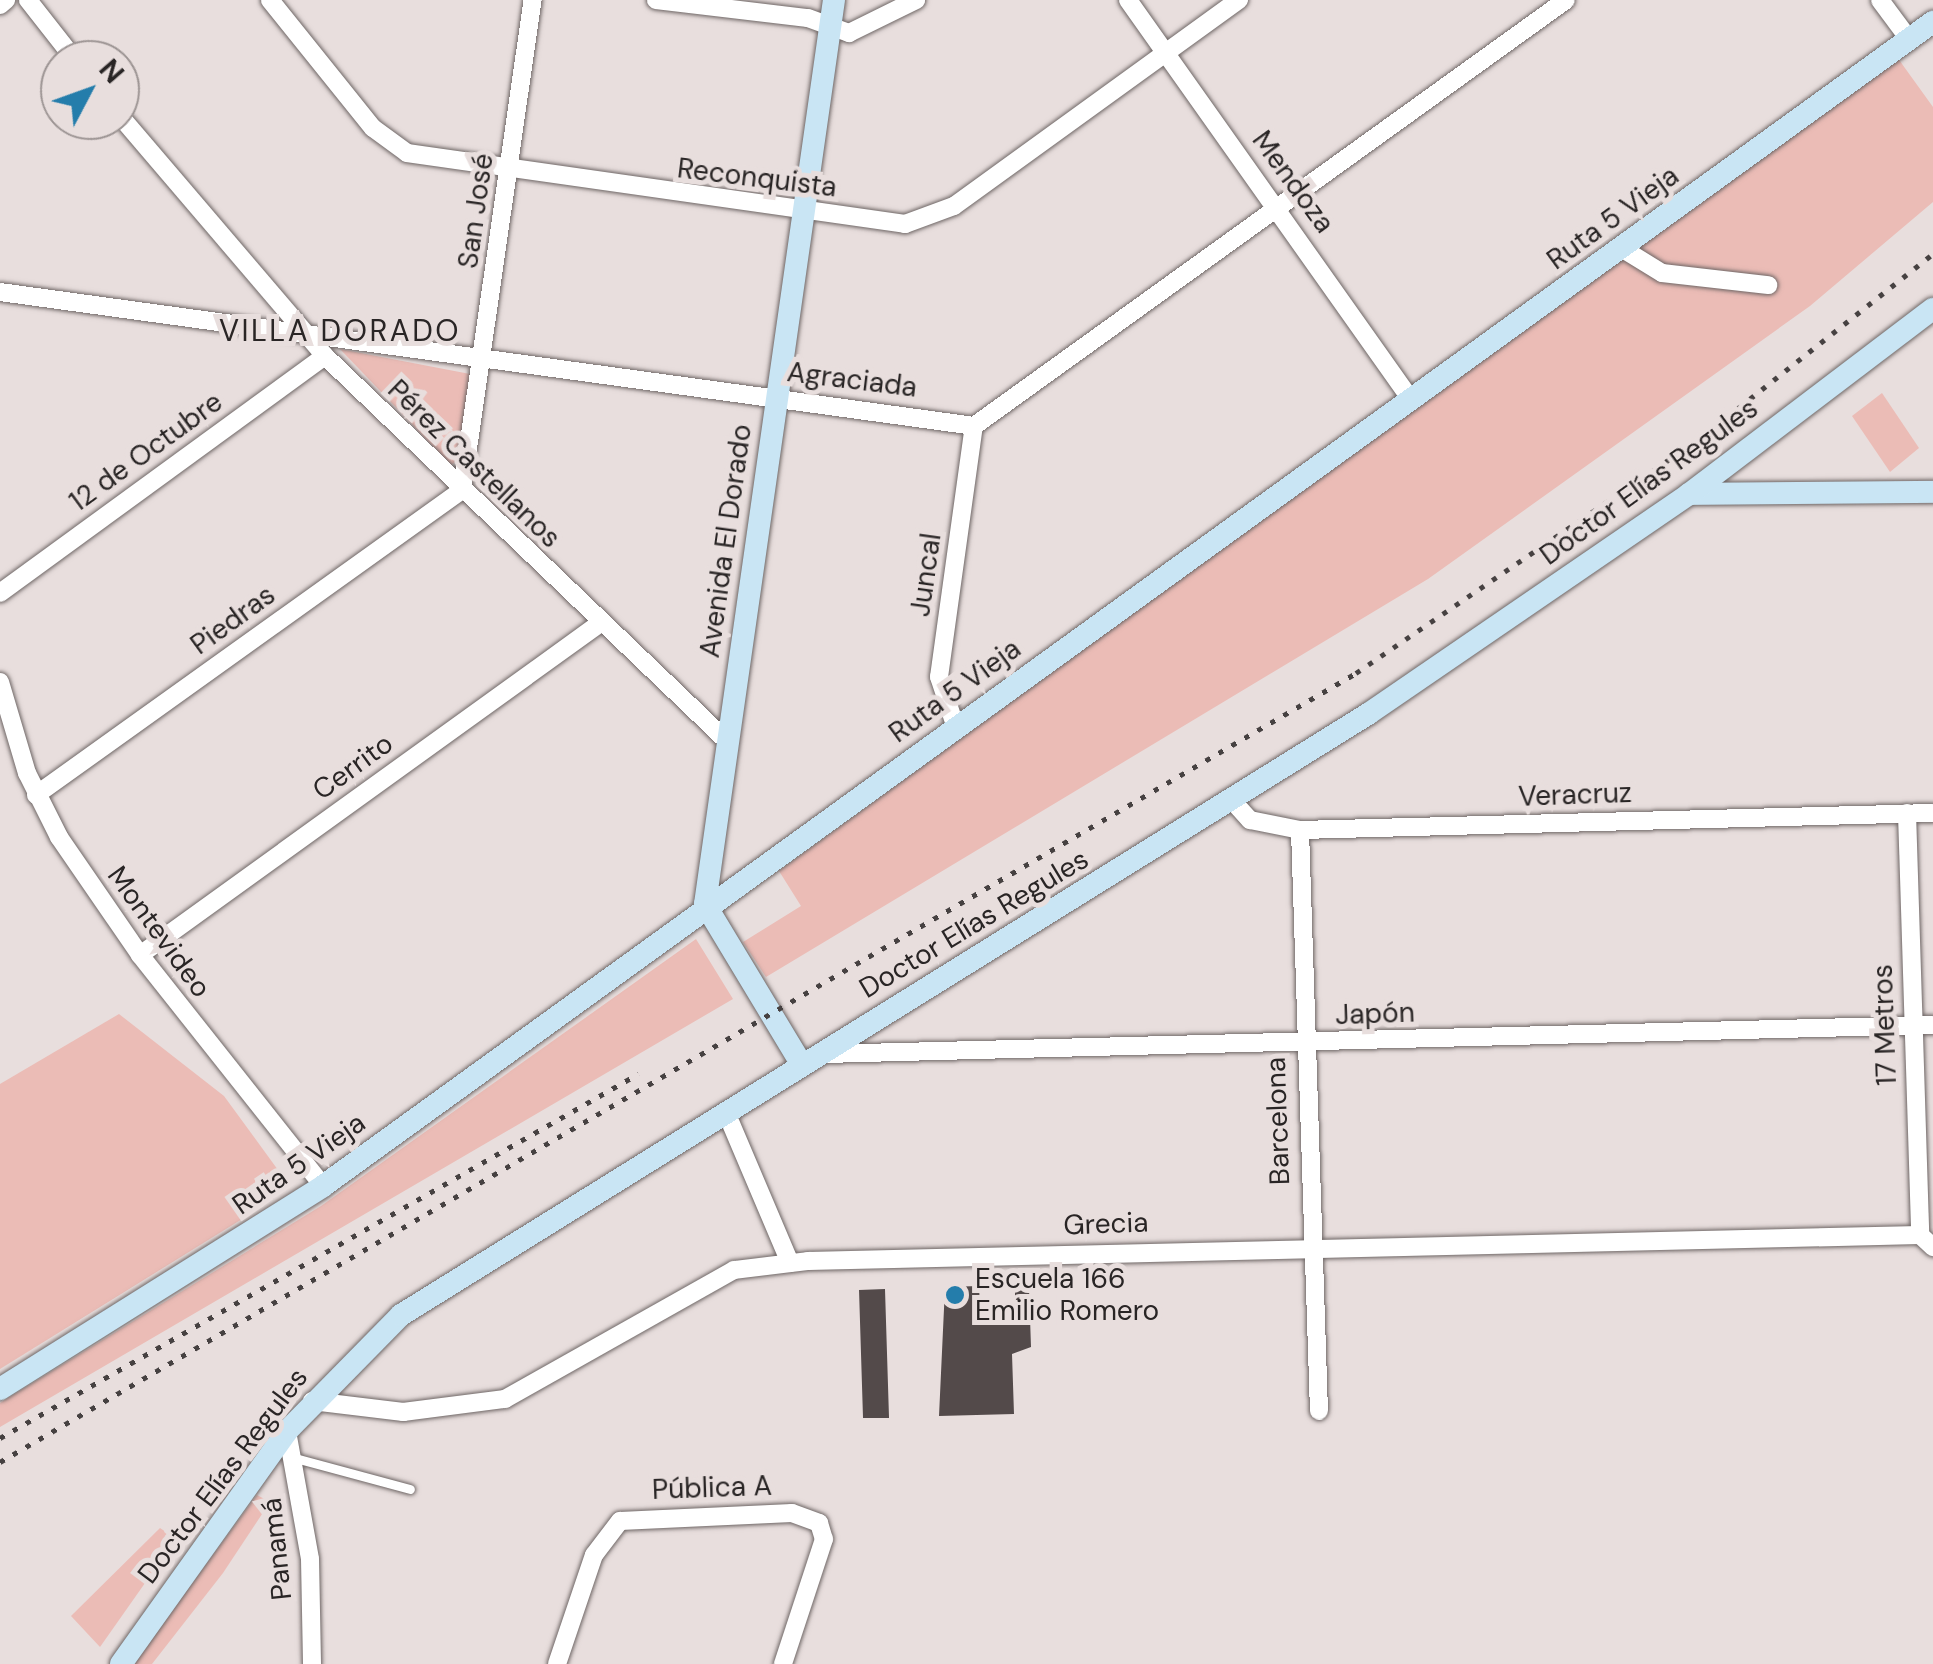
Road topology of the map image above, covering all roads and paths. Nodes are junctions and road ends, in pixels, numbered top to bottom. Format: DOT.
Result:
graph roads {
  1 [pos="6,0"];
  2 [pos="28,0"];
  3 [pos="270,0"];
  4 [pos="533,0"];
  5 [pos="656,0"];
  6 [pos="834,0"];
  7 [pos="916,0"];
  8 [pos="1128,0"];
  9 [pos="1239,0"];
  10 [pos="1566,0"];
  11 [pos="1880,0"];
  12 [pos="0,5"];
  13 [pos="1933,22"];
  14 [pos="830,26"];
  15 [pos="1909,39"];
  16 [pos="59,40"];
  17 [pos="1166,53"];
  18 [pos="140,139"];
  19 [pos="509,173"];
  20 [pos="1277,206"];
  21 [pos="802,212"];
  22 [pos="1624,249"];
  23 [pos="1768,284"];
  24 [pos="0,292"];
  25 [pos="1933,309"];
  26 [pos="306,334"];
  27 [pos="325,356"];
  28 [pos="483,358"];
  29 [pos="776,397"];
  30 [pos="1412,398"];
  31 [pos="974,426"];
  32 [pos="462,490"];
  33 [pos="1933,492"];
  34 [pos="1689,494"];
  35 [pos="0,592"];
  36 [pos="598,624"];
  37 [pos="0,682"];
  38 [pos="956,728"];
  39 [pos="729,743"];
  40 [pos="36,795"];
  41 [pos="1230,798"];
  42 [pos="1933,812"];
  43 [pos="1907,813"];
  44 [pos="1300,830"];
  45 [pos="705,904"];
  46 [pos="140,956"];
  47 [pos="1933,1025"];
  48 [pos="1913,1026"];
  49 [pos="1303,1044"];
  50 [pos="811,1059"];
  51 [pos="726,1112"];
  52 [pos="323,1186"];
  53 [pos="1926,1241"];
  54 [pos="1310,1244"];
  55 [pos="790,1263"];
  56 [pos="0,1389"];
  57 [pos="312,1401"];
  58 [pos="1319,1410"];
  59 [pos="287,1430"];
  60 [pos="294,1458"];
  61 [pos="410,1489"];
  62 [pos="122,1664"];
  63 [pos="312,1664"];
  64 [pos="557,1664"];
  65 [pos="783,1664"];
  1 -- 12 [label="street"];
  2 -- 16 [label="street"];
  3 -- 19 [label="street, Reconquista"];
  4 -- 19 [label="street, San José"];
  5 -- 14 [label="street"];
  6 -- 14 [label="street, Avenida El Dorado"];
  7 -- 14 [label="street"];
  8 -- 17 [label="street, Mendoza"];
  9 -- 17 [label="street, Reconquista"];
  10 -- 20 [label="street"];
  11 -- 15 [label="street"];
  13 -- 15 [label="street, Ruta 5 Vieja"];
  14 -- 21 [label="street, Avenida El Dorado"];
  15 -- 22 [label="street, Ruta 5 Vieja"];
  17 -- 20 [label="street, Mendoza"];
  17 -- 21 [label="street, Reconquista"];
  18 -- 26 [label="street, Pérez Castellanos"];
  19 -- 21 [label="street, Reconquista"];
  19 -- 28 [label="street, San José"];
  20 -- 30 [label="street, Mendoza"];
  20 -- 31 [label="street"];
  21 -- 29 [label="street, Avenida El Dorado"];
  22 -- 23 [label="street"];
  22 -- 30 [label="street, Ruta 5 Vieja"];
  24 -- 26 [label="street, Agraciada"];
  25 -- 34 [label="street, Doctor Elías Regules"];
  26 -- 27 [label="street, Pérez Castellanos"];
  26 -- 28 [label="street, Agraciada"];
  27 -- 32 [label="street, Pérez Castellanos"];
  27 -- 35 [label="street, 12 de Octubre"];
  28 -- 29 [label="street, Agraciada"];
  28 -- 32 [label="street, San José"];
  29 -- 31 [label="street, Agraciada"];
  29 -- 39 [label="street, Avenida El Dorado"];
  30 -- 38 [label="street, Ruta 5 Vieja"];
  31 -- 38 [label="street, Juncal"];
  32 -- 36 [label="street, Pérez Castellanos"];
  32 -- 40 [label="street, Piedras"];
  33 -- 34 [label="street"];
  34 -- 41 [label="street, Doctor Elías Regules"];
  36 -- 39 [label="street, Pérez Castellanos"];
  36 -- 46 [label="street, Cerrito"];
  37 -- 40 [label="street, Montevideo"];
  38 -- 45 [label="street, Ruta 5 Vieja"];
  39 -- 45 [label="street, Avenida El Dorado"];
  40 -- 46 [label="street, Montevideo"];
  41 -- 44 [label="street, Veracruz"];
  41 -- 50 [label="street, Doctor Elías Regules"];
  42 -- 43 [label="street, Veracruz"];
  43 -- 44 [label="street, Veracruz"];
  43 -- 48 [label="street, 17 Metros"];
  44 -- 49 [label="street, Barcelona"];
  45 -- 50 [label="street"];
  45 -- 52 [label="street, Ruta 5 Vieja"];
  46 -- 52 [label="street, Montevideo"];
  47 -- 48 [label="street, Japón"];
  48 -- 49 [label="street, Japón"];
  48 -- 53 [label="street, 17 Metros"];
  49 -- 50 [label="street, Japón"];
  49 -- 54 [label="street, Barcelona"];
  50 -- 51 [label="street, Doctor Elías Regules"];
  51 -- 55 [label="street"];
  51 -- 57 [label="street, Doctor Elías Regules"];
  52 -- 56 [label="street, Ruta 5 Vieja"];
  53 -- 54 [label="street, Grecia"];
  54 -- 55 [label="street, Grecia"];
  54 -- 58 [label="street, Barcelona"];
  55 -- 57 [label="street, Grecia"];
  57 -- 59 [label="street, Doctor Elías Regules"];
  59 -- 60 [label="street, Panamá"];
  59 -- 62 [label="street, Doctor Elías Regules"];
  60 -- 61 [label="lane"];
  60 -- 63 [label="street, Panamá"];
  64 -- 65 [label="street, Pública A"];
}
